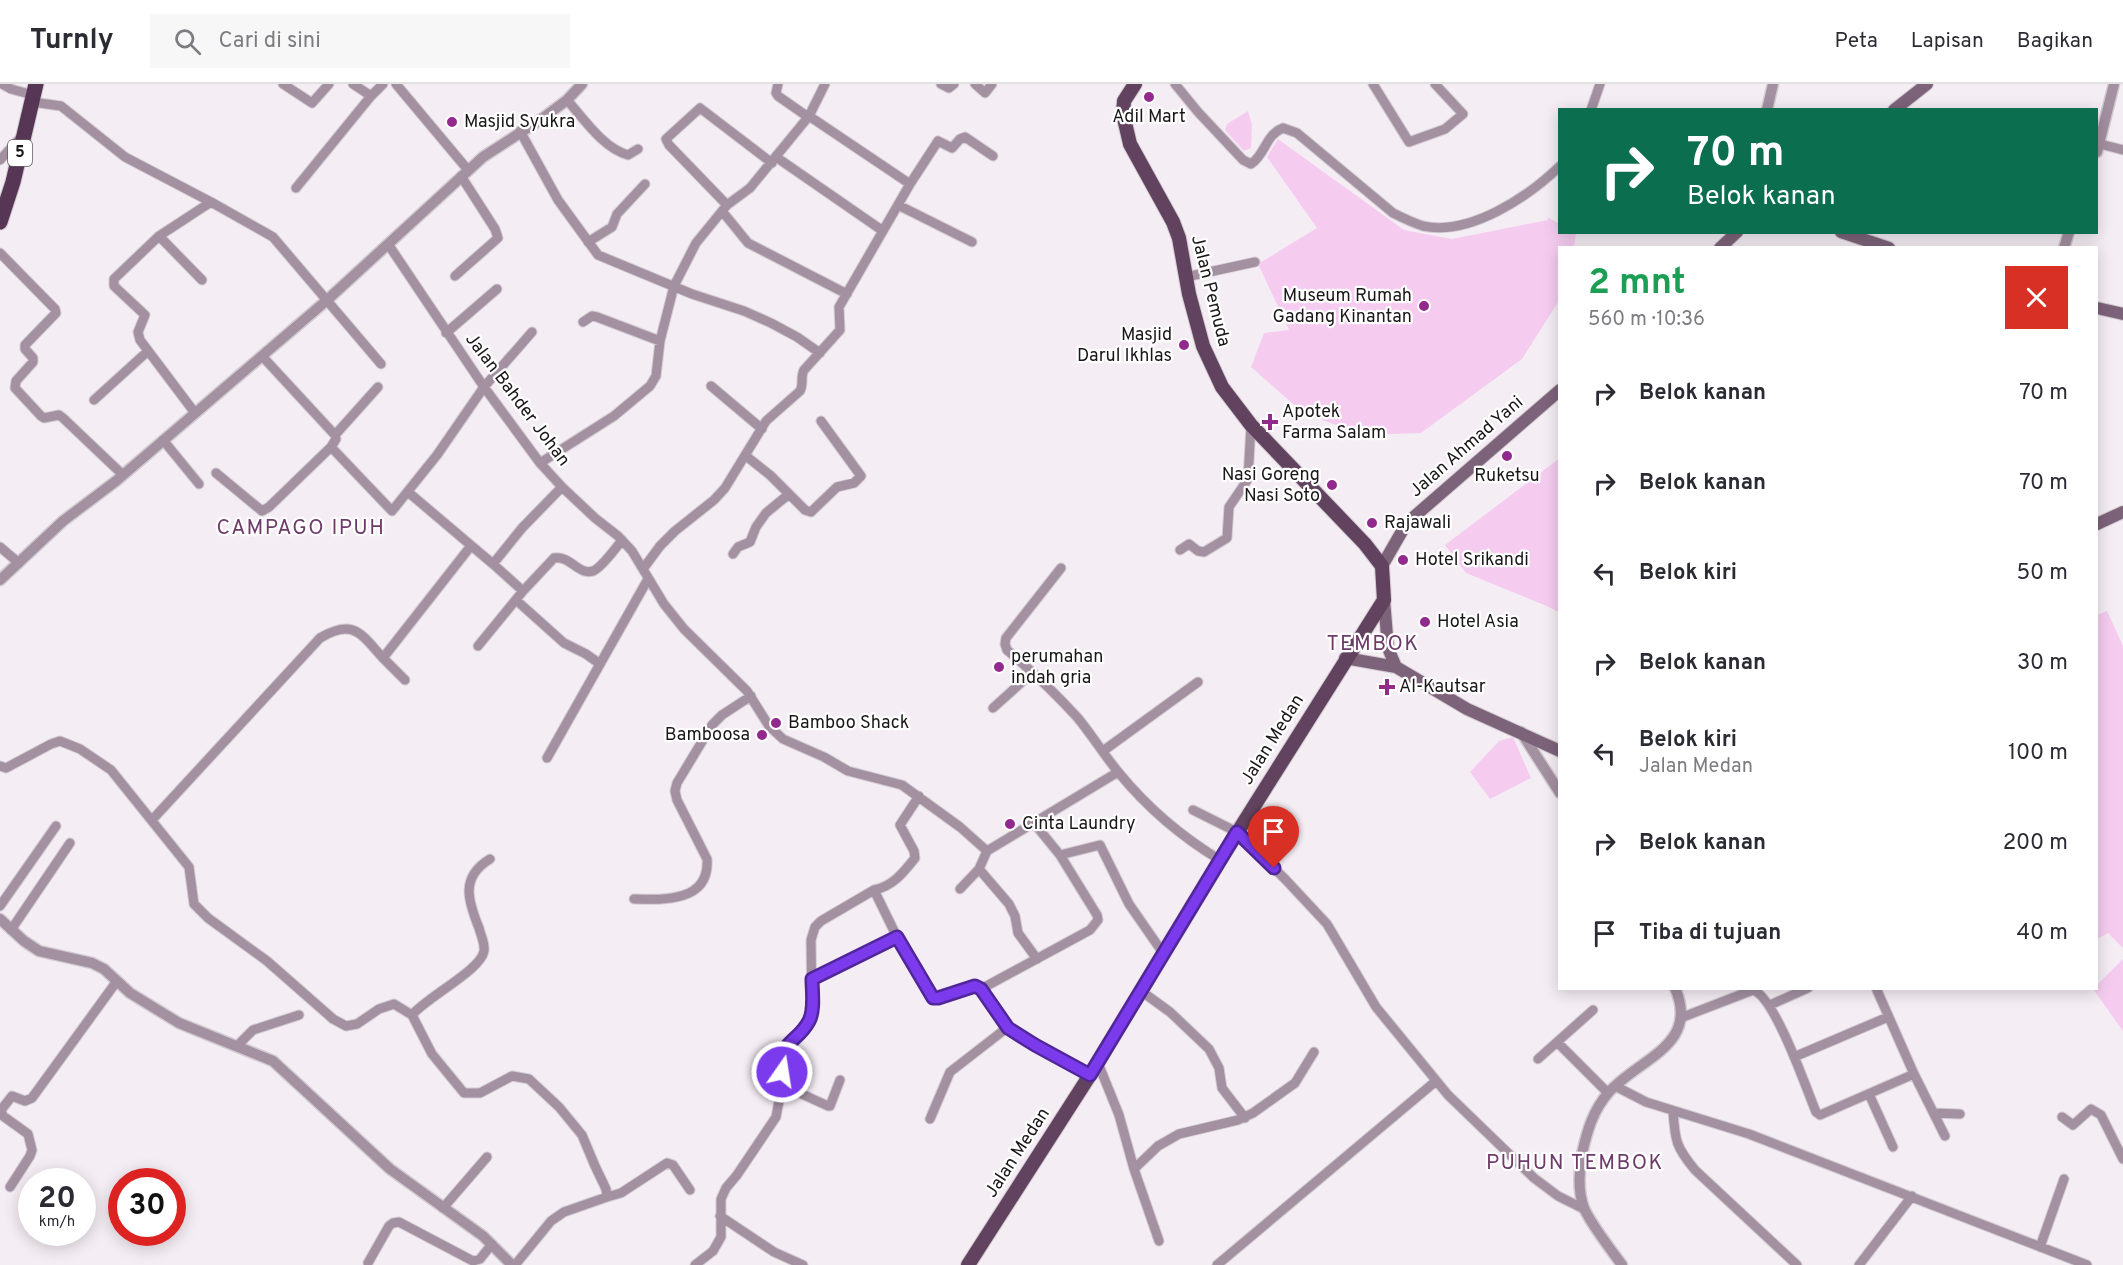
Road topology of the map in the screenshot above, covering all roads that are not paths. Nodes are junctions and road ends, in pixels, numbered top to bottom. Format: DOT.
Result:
graph roads {
  1 [pos="2,84"];
  2 [pos="284,84"];
  3 [pos="329,84"];
  4 [pos="353,84"];
  5 [pos="383,84"];
  6 [pos="396,84"];
  7 [pos="582,84"];
  8 [pos="778,84"];
  9 [pos="825,84"];
  10 [pos="941,84"];
  11 [pos="954,84"];
  12 [pos="975,84"];
  13 [pos="992,84"];
  14 [pos="1135,84"];
  15 [pos="1175,84"];
  16 [pos="1373,84"];
  17 [pos="1435,84"];
  18 [pos="1600,84"];
  19 [pos="1773,84"];
  20 [pos="1927,84"];
  21 [pos="2114,84"];
  22 [pos="34,94"];
  23 [pos="371,96"];
  24 [pos="567,100"];
  25 [pos="1592,108"];
  26 [pos="1767,108"];
  27 [pos="1897,108"];
  28 [pos="808,117"];
  29 [pos="520,131"];
  30 [pos="25,132"];
  31 [pos="2098,148"];
  32 [pos="638,149"];
  33 [pos="2123,150"];
  34 [pos="993,156"];
  35 [pos="0,160"];
  36 [pos="774,160"];
  37 [pos="1558,168"];
  38 [pos="464,173"];
  39 [pos="645,184"];
  40 [pos="910,184"];
  41 [pos="296,188"];
  42 [pos="212,202"];
  43 [pos="898,205"];
  44 [pos="724,208"];
  45 [pos="0,222"];
  46 [pos="883,231"];
  47 [pos="1735,234"];
  48 [pos="1847,234"];
  49 [pos="159,236"];
  50 [pos="972,242"];
  51 [pos="588,243"];
  52 [pos="387,244"];
  53 [pos="1722,246"];
  54 [pos="1884,246"];
  55 [pos="0,253"];
  56 [pos="1255,262"];
  57 [pos="455,276"];
  58 [pos="1186,277"];
  59 [pos="201,280"];
  60 [pos="675,286"];
  61 [pos="497,289"];
  62 [pos="847,294"];
  63 [pos="326,301"];
  64 [pos="2098,308"];
  65 [pos="2123,314"];
  66 [pos="583,322"];
  67 [pos="532,332"];
  68 [pos="446,333"];
  69 [pos="660,341"];
  70 [pos="148,351"];
  71 [pos="820,353"];
  72 [pos="262,356"];
  73 [pos="381,364"];
  74 [pos="711,386"];
  75 [pos="378,387"];
  76 [pos="484,387"];
  77 [pos="1558,392"];
  78 [pos="94,400"];
  79 [pos="195,413"];
  80 [pos="821,421"];
  81 [pos="1251,425"];
  82 [pos="762,429"];
  83 [pos="335,435"];
  84 [pos="163,440"];
  85 [pos="331,447"];
  86 [pos="749,458"];
  87 [pos="540,463"];
  88 [pos="216,473"];
  89 [pos="123,475"];
  90 [pos="199,484"];
  91 [pos="562,487"];
  92 [pos="408,492"];
  93 [pos="789,494"];
  94 [pos="2123,512"];
  95 [pos="2098,524"];
  96 [pos="622,540"];
  97 [pos="0,547"];
  98 [pos="470,547"];
  99 [pos="1180,550"];
  100 [pos="733,554"];
  101 [pos="19,563"];
  102 [pos="493,564"];
  103 [pos="1382,566"];
  104 [pos="1061,568"];
  105 [pos="644,569"];
  106 [pos="648,579"];
  107 [pos="0,580"];
  108 [pos="523,591"];
  109 [pos="516,600"];
  110 [pos="1384,600"];
  111 [pos="477,646"];
  112 [pos="383,658"];
  113 [pos="1345,658"];
  114 [pos="600,664"];
  115 [pos="1396,667"];
  116 [pos="1032,672"];
  117 [pos="405,680"];
  118 [pos="1198,682"];
  119 [pos="751,696"];
  120 [pos="993,708"];
  121 [pos="1521,732"];
  122 [pos="1558,750"];
  123 [pos="1103,751"];
  124 [pos="547,758"];
  125 [pos="0,766"];
  126 [pos="1118,772"];
  127 [pos="1558,790"];
  128 [pos="919,796"];
  129 [pos="1193,810"];
  130 [pos="152,820"];
  131 [pos="1033,822"];
  132 [pos="56,826"];
  133 [pos="1237,832"];
  134 [pos="70,843"];
  135 [pos="987,851"];
  136 [pos="1060,855"];
  137 [pos="490,859"];
  138 [pos="1220,860"];
  139 [pos="979,869"];
  140 [pos="960,889"];
  141 [pos="874,890"];
  142 [pos="634,899"];
  143 [pos="0,906"];
  144 [pos="0,920"];
  145 [pos="11,930"];
  146 [pos="897,937"];
  147 [pos="1163,953"];
  148 [pos="1037,958"];
  149 [pos="812,979"];
  150 [pos="117,981"];
  151 [pos="981,989"];
  152 [pos="1676,990"];
  153 [pos="1804,990"];
  154 [pos="1877,990"];
  155 [pos="1141,991"];
  156 [pos="1770,1005"];
  157 [pos="1593,1010"];
  158 [pos="299,1015"];
  159 [pos="412,1015"];
  160 [pos="1683,1017"];
  161 [pos="1888,1017"];
  162 [pos="1008,1028"];
  163 [pos="1557,1042"];
  164 [pos="237,1046"];
  165 [pos="1314,1052"];
  166 [pos="1794,1056"];
  167 [pos="1538,1059"];
  168 [pos="1098,1063"];
  169 [pos="1914,1074"];
  170 [pos="1090,1075"];
  171 [pos="840,1080"];
  172 [pos="1436,1081"];
  173 [pos="782,1085"];
  174 [pos="1612,1090"];
  175 [pos="1869,1094"];
  176 [pos="1674,1111"];
  177 [pos="1934,1113"];
  178 [pos="1960,1114"];
  179 [pos="2062,1117"];
  180 [pos="1245,1118"];
  181 [pos="930,1119"];
  182 [pos="1945,1136"];
  183 [pos="1893,1147"];
  184 [pos="487,1157"];
  185 [pos="2123,1159"];
  186 [pos="1134,1169"];
  187 [pos="2064,1179"];
  188 [pos="10,1187"];
  189 [pos="690,1190"];
  190 [pos="1912,1196"];
  191 [pos="607,1197"];
  192 [pos="442,1208"];
  193 [pos="1584,1209"];
  194 [pos="720,1216"];
  195 [pos="1158,1241"];
  196 [pos="492,1244"];
  197 [pos="2040,1247"];
  198 [pos="368,1263"];
  199 [pos="513,1265"];
  200 [pos="695,1265"];
  201 [pos="803,1265"];
  202 [pos="968,1265"];
  203 [pos="1217,1265"];
  204 [pos="1622,1265"];
  205 [pos="1797,1265"];
  206 [pos="1858,1265"];
  207 [pos="2087,1265"];
  1 -- 22 [label="street"];
  2 -- 3 [label="street"];
  4 -- 23 [label="street"];
  5 -- 23 [label="street"];
  6 -- 38 [label="street"];
  7 -- 24 [label="street"];
  8 -- 28 [label="street"];
  9 -- 28 [label="street"];
  10 -- 11 [label="street"];
  12 -- 13 [label="street"];
  14 -- 58 [label="main road, Jalan Pemuda"];
  15 -- 37 [label="street"];
  16 -- 17 [label="street"];
  18 -- 25 [label="street"];
  19 -- 26 [label="street"];
  20 -- 27 [label="main road"];
  21 -- 31 [label="street"];
  22 -- 30 [label="highway, 5"];
  22 -- 42 [label="street"];
  23 -- 41 [label="street"];
  24 -- 29 [label="street"];
  24 -- 32 [label="street"];
  28 -- 36 [label="street"];
  28 -- 40 [label="street"];
  29 -- 38 [label="street"];
  29 -- 51 [label="street"];
  30 -- 35 [label="street"];
  30 -- 45 [label="highway, 5"];
  31 -- 33 [label="street"];
  34 -- 40 [label="street"];
  36 -- 44 [label="street"];
  36 -- 44 [label="street"];
  36 -- 46 [label="street"];
  38 -- 52 [label="street"];
  38 -- 57 [label="street"];
  39 -- 51 [label="street"];
  40 -- 43 [label="street"];
  42 -- 49 [label="street"];
  42 -- 63 [label="street"];
  43 -- 46 [label="street"];
  43 -- 50 [label="street"];
  44 -- 60 [label="street"];
  44 -- 62 [label="street"];
  46 -- 62 [label="street"];
  47 -- 53 [label="main road"];
  48 -- 54 [label="main road"];
  49 -- 59 [label="street"];
  49 -- 70 [label="street"];
  51 -- 60 [label="street"];
  52 -- 63 [label="street"];
  52 -- 68 [label="street, Jalan Bahder Johan"];
  55 -- 89 [label="street"];
  56 -- 58 [label="street"];
  58 -- 81 [label="main road, Jalan Pemuda"];
  60 -- 69 [label="street"];
  60 -- 71 [label="street"];
  61 -- 68 [label="street"];
  62 -- 71 [label="street"];
  63 -- 72 [label="street"];
  63 -- 73 [label="street"];
  64 -- 65 [label="main road"];
  66 -- 69 [label="street"];
  67 -- 76 [label="street"];
  68 -- 76 [label="street, Jalan Bahder Johan"];
  69 -- 87 [label="street"];
  70 -- 78 [label="street"];
  70 -- 79 [label="street"];
  71 -- 82 [label="street"];
  72 -- 79 [label="street"];
  72 -- 83 [label="street"];
  74 -- 82 [label="street"];
  75 -- 83 [label="street"];
  76 -- 87 [label="street, Jalan Bahder Johan"];
  76 -- 92 [label="street"];
  77 -- 103 [label="main road, Jalan Ahmad Yani"];
  79 -- 84 [label="street"];
  80 -- 93 [label="street"];
  81 -- 99 [label="street"];
  81 -- 103 [label="main road, Jalan Pemuda"];
  82 -- 86 [label="street"];
  83 -- 85 [label="street"];
  84 -- 89 [label="street"];
  84 -- 90 [label="street"];
  85 -- 88 [label="street"];
  85 -- 92 [label="street"];
  86 -- 93 [label="street"];
  86 -- 105 [label="street"];
  87 -- 91 [label="street, Jalan Bahder Johan"];
  89 -- 101 [label="street"];
  91 -- 96 [label="street, Jalan Bahder Johan"];
  91 -- 102 [label="street"];
  92 -- 98 [label="street"];
  93 -- 100 [label="street"];
  94 -- 95 [label="main road"];
  96 -- 105 [label="street, Jalan Bahder Johan"];
  96 -- 108 [label="street"];
  97 -- 101 [label="street"];
  98 -- 102 [label="street"];
  98 -- 112 [label="street"];
  101 -- 107 [label="street"];
  102 -- 108 [label="street"];
  103 -- 110 [label="main road"];
  104 -- 116 [label="street"];
  105 -- 106 [label="street, Jalan Bahder Johan"];
  106 -- 114 [label="street"];
  106 -- 119 [label="street, Jalan Bahder Johan"];
  108 -- 109 [label="street"];
  109 -- 111 [label="street"];
  109 -- 114 [label="street"];
  110 -- 113 [label="main road, Jalan Medan"];
  110 -- 115 [label="main road"];
  112 -- 117 [label="street"];
  112 -- 130 [label="street"];
  113 -- 115 [label="main road"];
  113 -- 133 [label="main road, Jalan Medan"];
  114 -- 124 [label="street"];
  115 -- 121 [label="main road"];
  116 -- 120 [label="street"];
  116 -- 123 [label="street"];
  118 -- 123 [label="street"];
  119 -- 128 [label="street, Jalan Bahder Johan"];
  119 -- 142 [label="street"];
  121 -- 122 [label="main road"];
  121 -- 127 [label="street"];
  123 -- 126 [label="street"];
  125 -- 130 [label="street"];
  126 -- 131 [label="street"];
  126 -- 138 [label="street"];
  128 -- 135 [label="street, Jalan Bahder Johan"];
  128 -- 141 [label="street"];
  129 -- 133 [label="street"];
  130 -- 159 [label="street"];
  131 -- 135 [label="street"];
  131 -- 136 [label="street"];
  132 -- 143 [label="street"];
  133 -- 138 [label="main road, Jalan Medan"];
  133 -- 172 [label="street"];
  134 -- 145 [label="street"];
  135 -- 139 [label="street"];
  136 -- 147 [label="street"];
  136 -- 148 [label="street"];
  137 -- 159 [label="street"];
  138 -- 147 [label="main road, Jalan Medan"];
  139 -- 140 [label="street"];
  139 -- 148 [label="street"];
  141 -- 146 [label="street"];
  141 -- 149 [label="street"];
  144 -- 145 [label="street"];
  145 -- 150 [label="street"];
  146 -- 149 [label="street"];
  146 -- 151 [label="street"];
  147 -- 155 [label="main road, Jalan Medan"];
  148 -- 151 [label="street"];
  149 -- 173 [label="street"];
  150 -- 164 [label="street"];
  150 -- 188 [label="street"];
  151 -- 162 [label="street"];
  152 -- 160 [label="street"];
  153 -- 156 [label="street"];
  154 -- 161 [label="street"];
  155 -- 168 [label="main road, Jalan Medan"];
  155 -- 180 [label="street"];
  156 -- 160 [label="street"];
  156 -- 166 [label="street"];
  157 -- 163 [label="street"];
  158 -- 164 [label="street"];
  159 -- 191 [label="street"];
  160 -- 174 [label="street"];
  161 -- 166 [label="street"];
  161 -- 169 [label="street"];
  162 -- 170 [label="street"];
  162 -- 181 [label="street"];
  163 -- 167 [label="street"];
  163 -- 174 [label="street"];
  164 -- 192 [label="street"];
  165 -- 180 [label="street"];
  166 -- 175 [label="street"];
  168 -- 170 [label="main road, Jalan Medan"];
  168 -- 186 [label="street"];
  169 -- 175 [label="street"];
  169 -- 177 [label="street"];
  170 -- 202 [label="main road, Jalan Medan"];
  171 -- 173 [label="street"];
  172 -- 193 [label="street"];
  172 -- 203 [label="street"];
  173 -- 194 [label="street"];
  174 -- 176 [label="street"];
  174 -- 193 [label="street"];
  175 -- 183 [label="street"];
  176 -- 190 [label="street"];
  176 -- 205 [label="street"];
  177 -- 178 [label="street"];
  177 -- 182 [label="street"];
  179 -- 185 [label="street"];
  180 -- 186 [label="street"];
  184 -- 192 [label="street"];
  186 -- 195 [label="street"];
  187 -- 197 [label="street"];
  189 -- 191 [label="street"];
  190 -- 197 [label="street"];
  190 -- 206 [label="street"];
  191 -- 199 [label="street"];
  192 -- 196 [label="street"];
  193 -- 204 [label="street"];
  194 -- 200 [label="street"];
  194 -- 201 [label="street"];
  196 -- 198 [label="street"];
  196 -- 199 [label="street"];
  197 -- 207 [label="street"];
}
